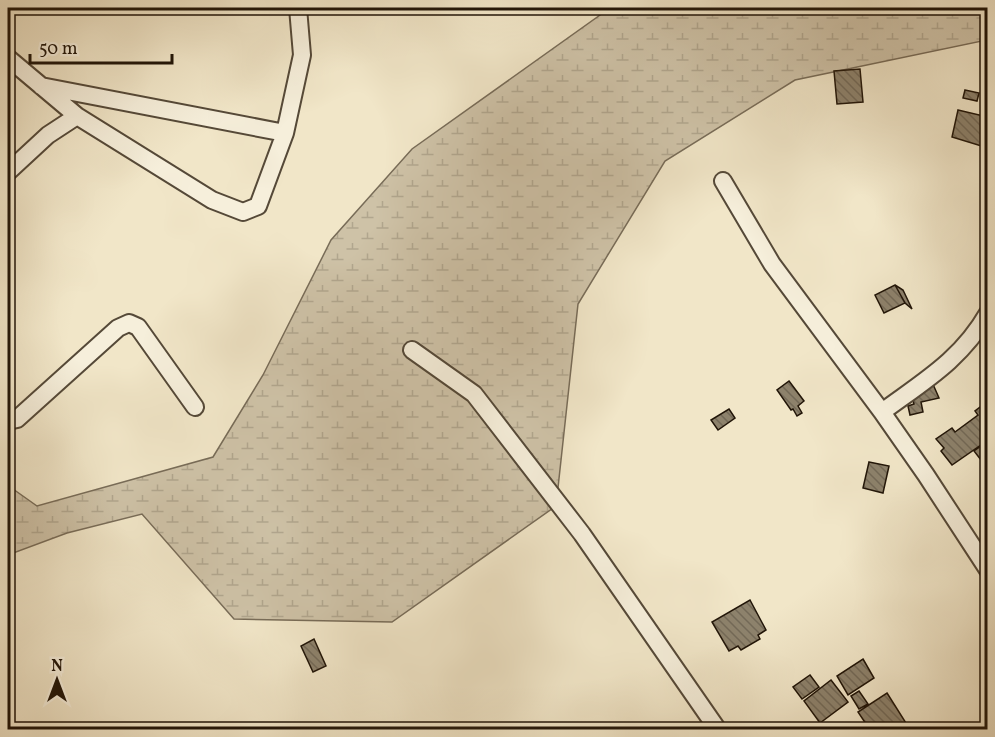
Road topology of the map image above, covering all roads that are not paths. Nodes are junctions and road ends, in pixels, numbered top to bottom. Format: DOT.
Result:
graph roads {
  1 [pos="298,8"];
  2 [pos="8,58"];
  3 [pos="41,86"];
  4 [pos="77,116"];
  5 [pos="285,133"];
  6 [pos="8,172"];
  7 [pos="723,181"];
  8 [pos="987,313"];
  9 [pos="412,351"];
  10 [pos="195,407"];
  11 [pos="882,412"];
  12 [pos="8,421"];
  13 [pos="987,570"];
  14 [pos="718,729"];
  1 -- 5 [label="street"];
  2 -- 3 [label="street"];
  3 -- 4 [label="street"];
  3 -- 5 [label="street"];
  4 -- 5 [label="street"];
  4 -- 6 [label="street"];
  7 -- 11 [label="street"];
  8 -- 11 [label="street"];
  9 -- 14 [label="street"];
  10 -- 12 [label="street"];
  11 -- 13 [label="street"];
}
